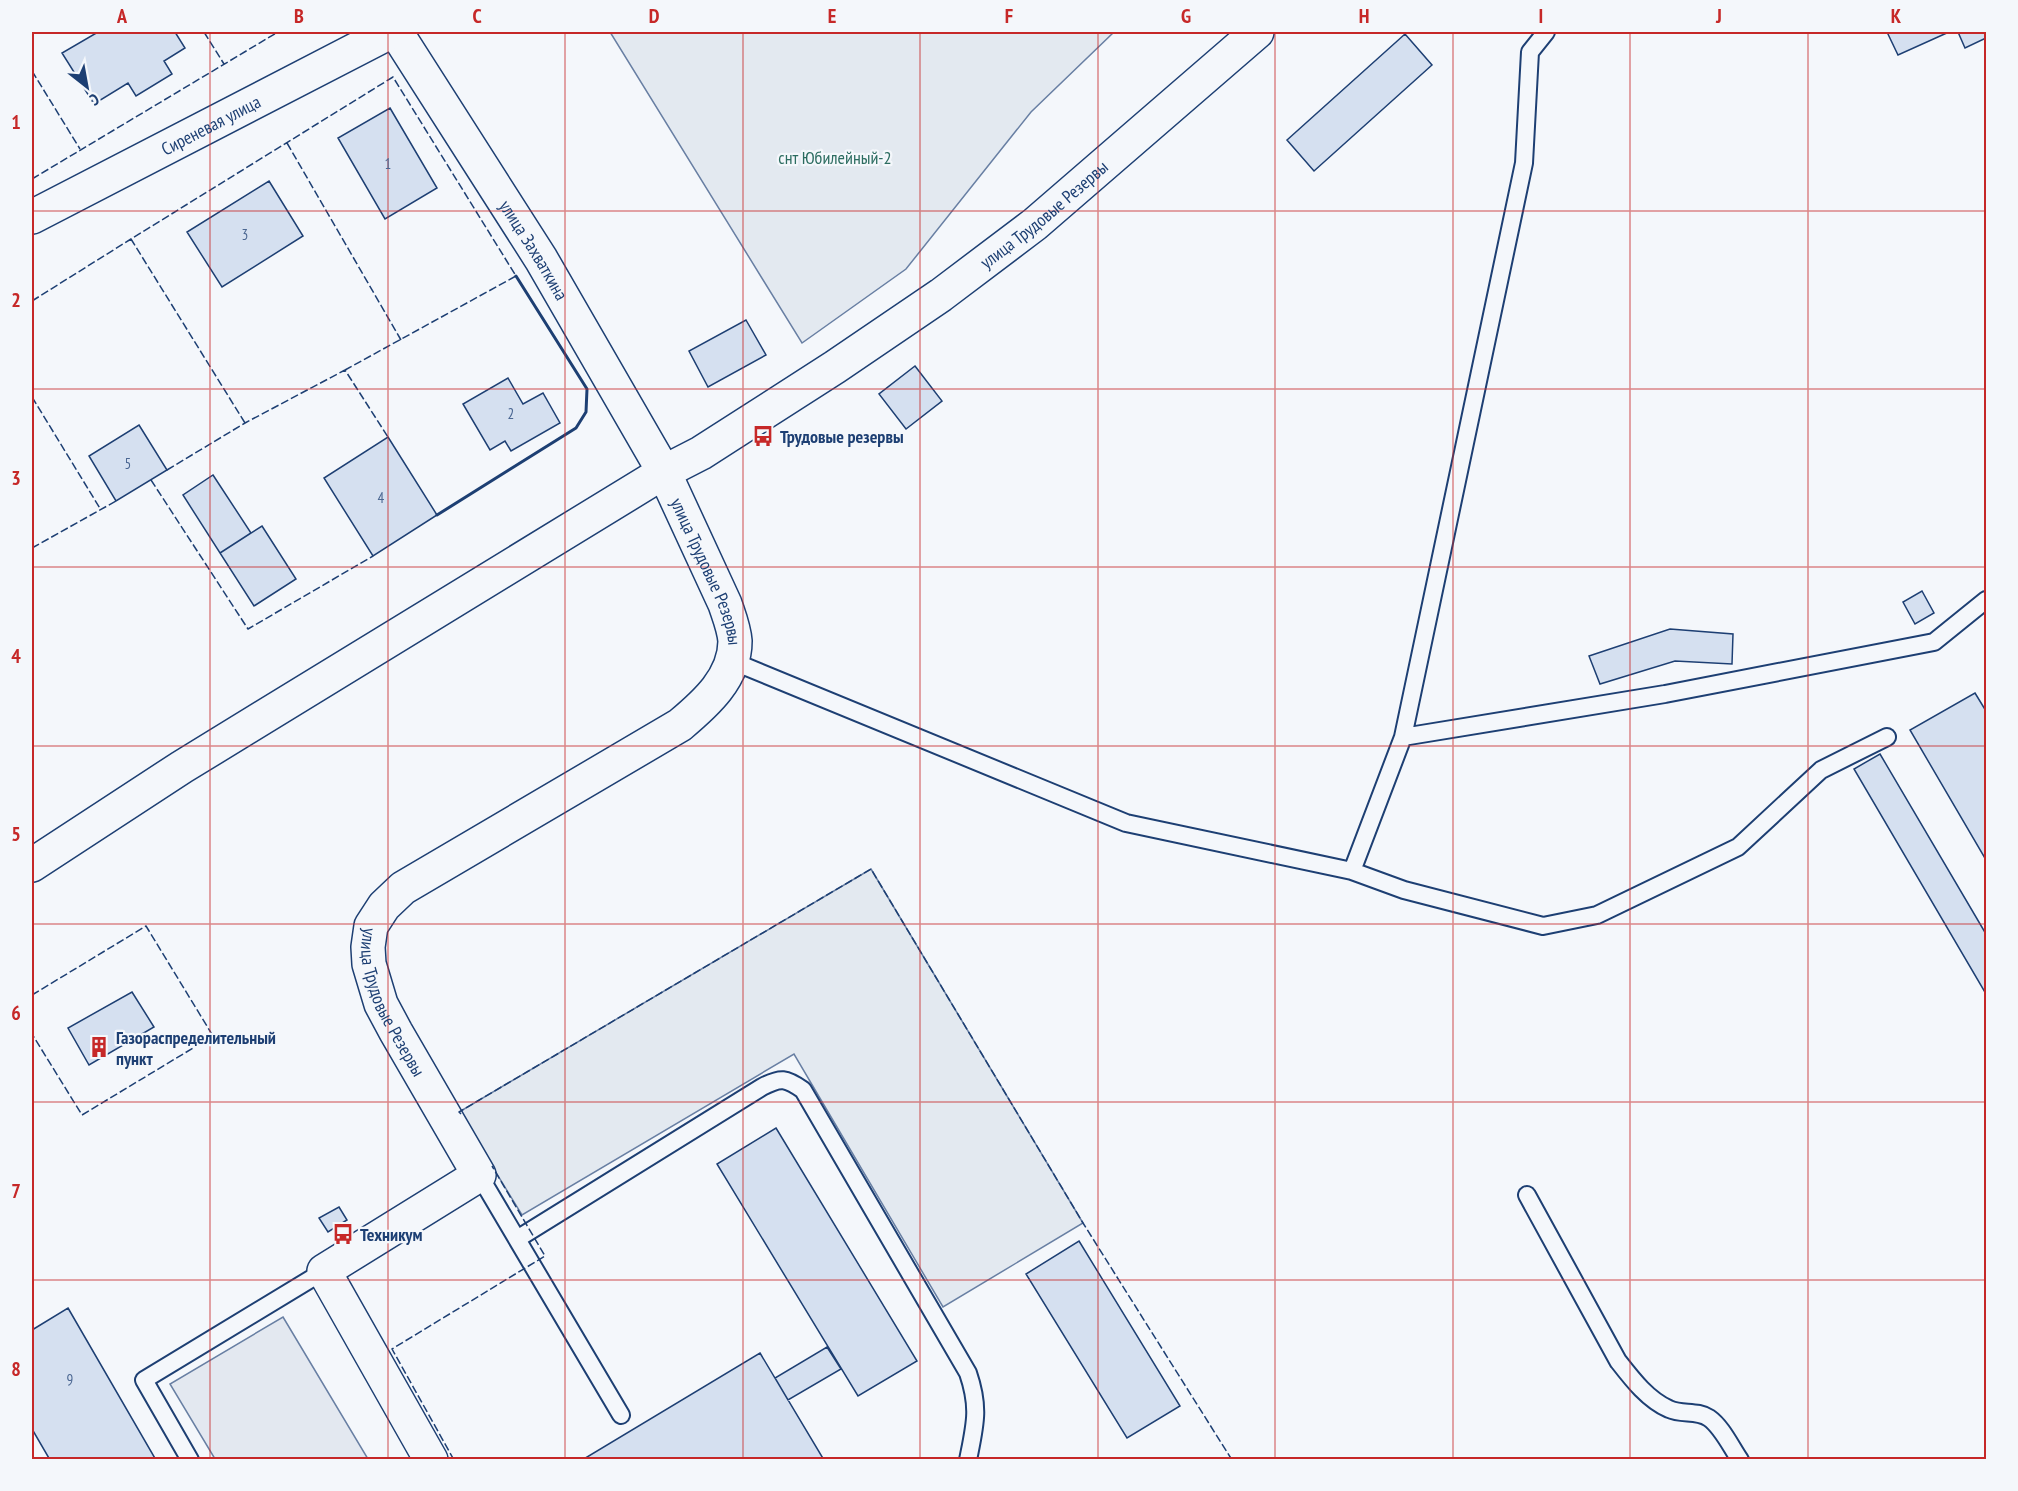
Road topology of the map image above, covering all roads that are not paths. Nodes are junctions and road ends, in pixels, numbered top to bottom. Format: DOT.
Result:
graph roads {
  1 [pos="390,32"];
  2 [pos="396,32"];
  3 [pos="1257,32"];
  4 [pos="1546,32"];
  5 [pos="32,217"];
  6 [pos="664,472"];
  7 [pos="1986,600"];
  8 [pos="732,661"];
  9 [pos="1403,737"];
  10 [pos="1887,737"];
  11 [pos="32,866"];
  12 [pos="1352,871"];
  13 [pos="479,1175"];
  14 [pos="1527,1195"];
  15 [pos="517,1239"];
  16 [pos="324,1271"];
  17 [pos="621,1415"];
  18 [pos="190,1460"];
  19 [pos="431,1460"];
  20 [pos="968,1460"];
  21 [pos="1740,1460"];
  1 -- 5 [label="street, Сиреневая улица"];
  2 -- 6 [label="street, улица Захваткина"];
  3 -- 6 [label="street, улица Трудовые Резервы"];
  4 -- 9 [label="lane"];
  6 -- 8 [label="street, улица Трудовые Резервы"];
  6 -- 11 [label="street, улица Трудовые Резервы"];
  7 -- 9 [label="lane"];
  8 -- 12 [label="lane"];
  8 -- 13 [label="street, улица Трудовые Резервы"];
  9 -- 12 [label="lane"];
  10 -- 12 [label="lane"];
  13 -- 15 [label="lane"];
  13 -- 16 [label="street"];
  14 -- 21 [label="lane"];
  15 -- 17 [label="lane"];
  15 -- 20 [label="lane"];
  16 -- 18 [label="lane"];
  16 -- 19 [label="street"];
}
